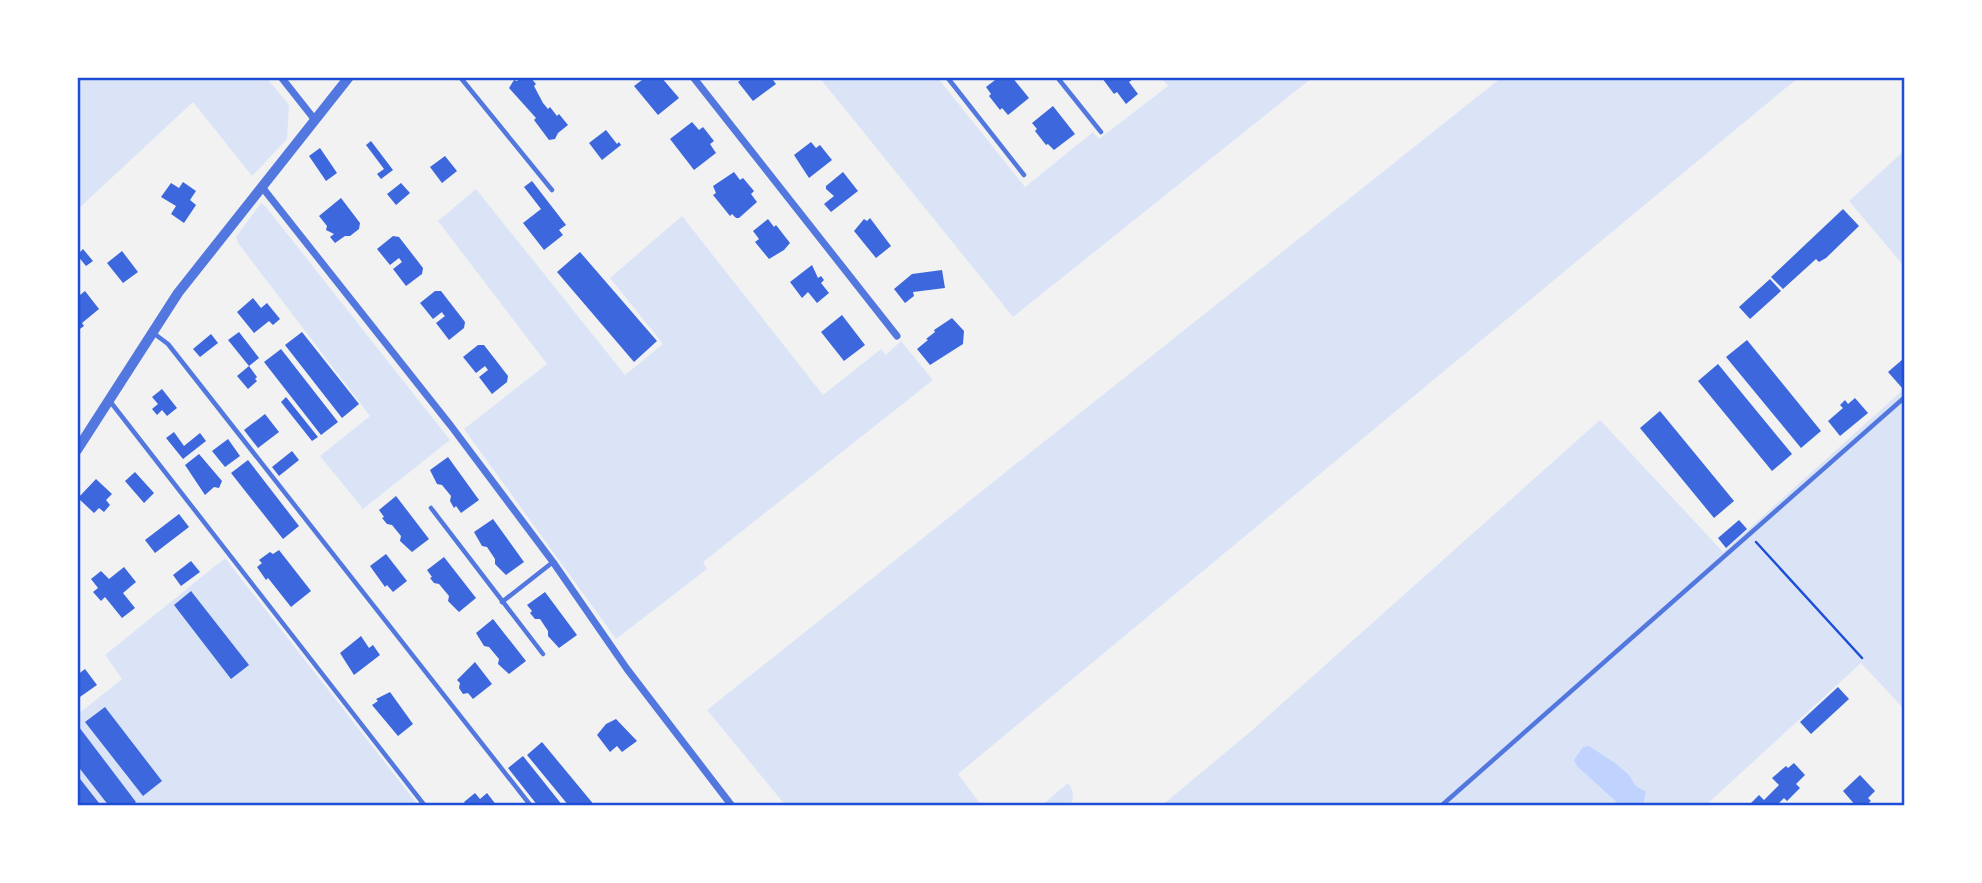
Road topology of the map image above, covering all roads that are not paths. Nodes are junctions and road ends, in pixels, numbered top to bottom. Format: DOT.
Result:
graph roads {
  1 [pos="281,77"];
  2 [pos="349,77"];
  3 [pos="460,77"];
  4 [pos="694,77"];
  5 [pos="947,77"];
  6 [pos="1057,77"];
  7 [pos="315,120"];
  8 [pos="1101,132"];
  9 [pos="1024,175"];
  10 [pos="262,187"];
  11 [pos="552,190"];
  12 [pos="151,332"];
  13 [pos="897,336"];
  14 [pos="1905,397"];
  15 [pos="108,399"];
  16 [pos="77,450"];
  17 [pos="431,508"];
  18 [pos="552,562"];
  19 [pos="502,602"];
  20 [pos="543,654"];
  21 [pos="425,806"];
  22 [pos="531,806"];
  23 [pos="732,806"];
  24 [pos="1441,806"];
  1 -- 7 [label="street"];
  2 -- 7 [label="street"];
  3 -- 11 [label="lane"];
  4 -- 13 [label="street"];
  5 -- 9 [label="lane"];
  6 -- 8 [label="lane"];
  7 -- 10 [label="street"];
  10 -- 12 [label="street"];
  10 -- 18 [label="street"];
  12 -- 15 [label="street"];
  12 -- 22 [label="lane"];
  14 -- 24 [label="lane"];
  15 -- 16 [label="street"];
  15 -- 21 [label="lane"];
  17 -- 19 [label="lane"];
  18 -- 19 [label="lane"];
  18 -- 23 [label="street"];
  19 -- 20 [label="lane"];
}
